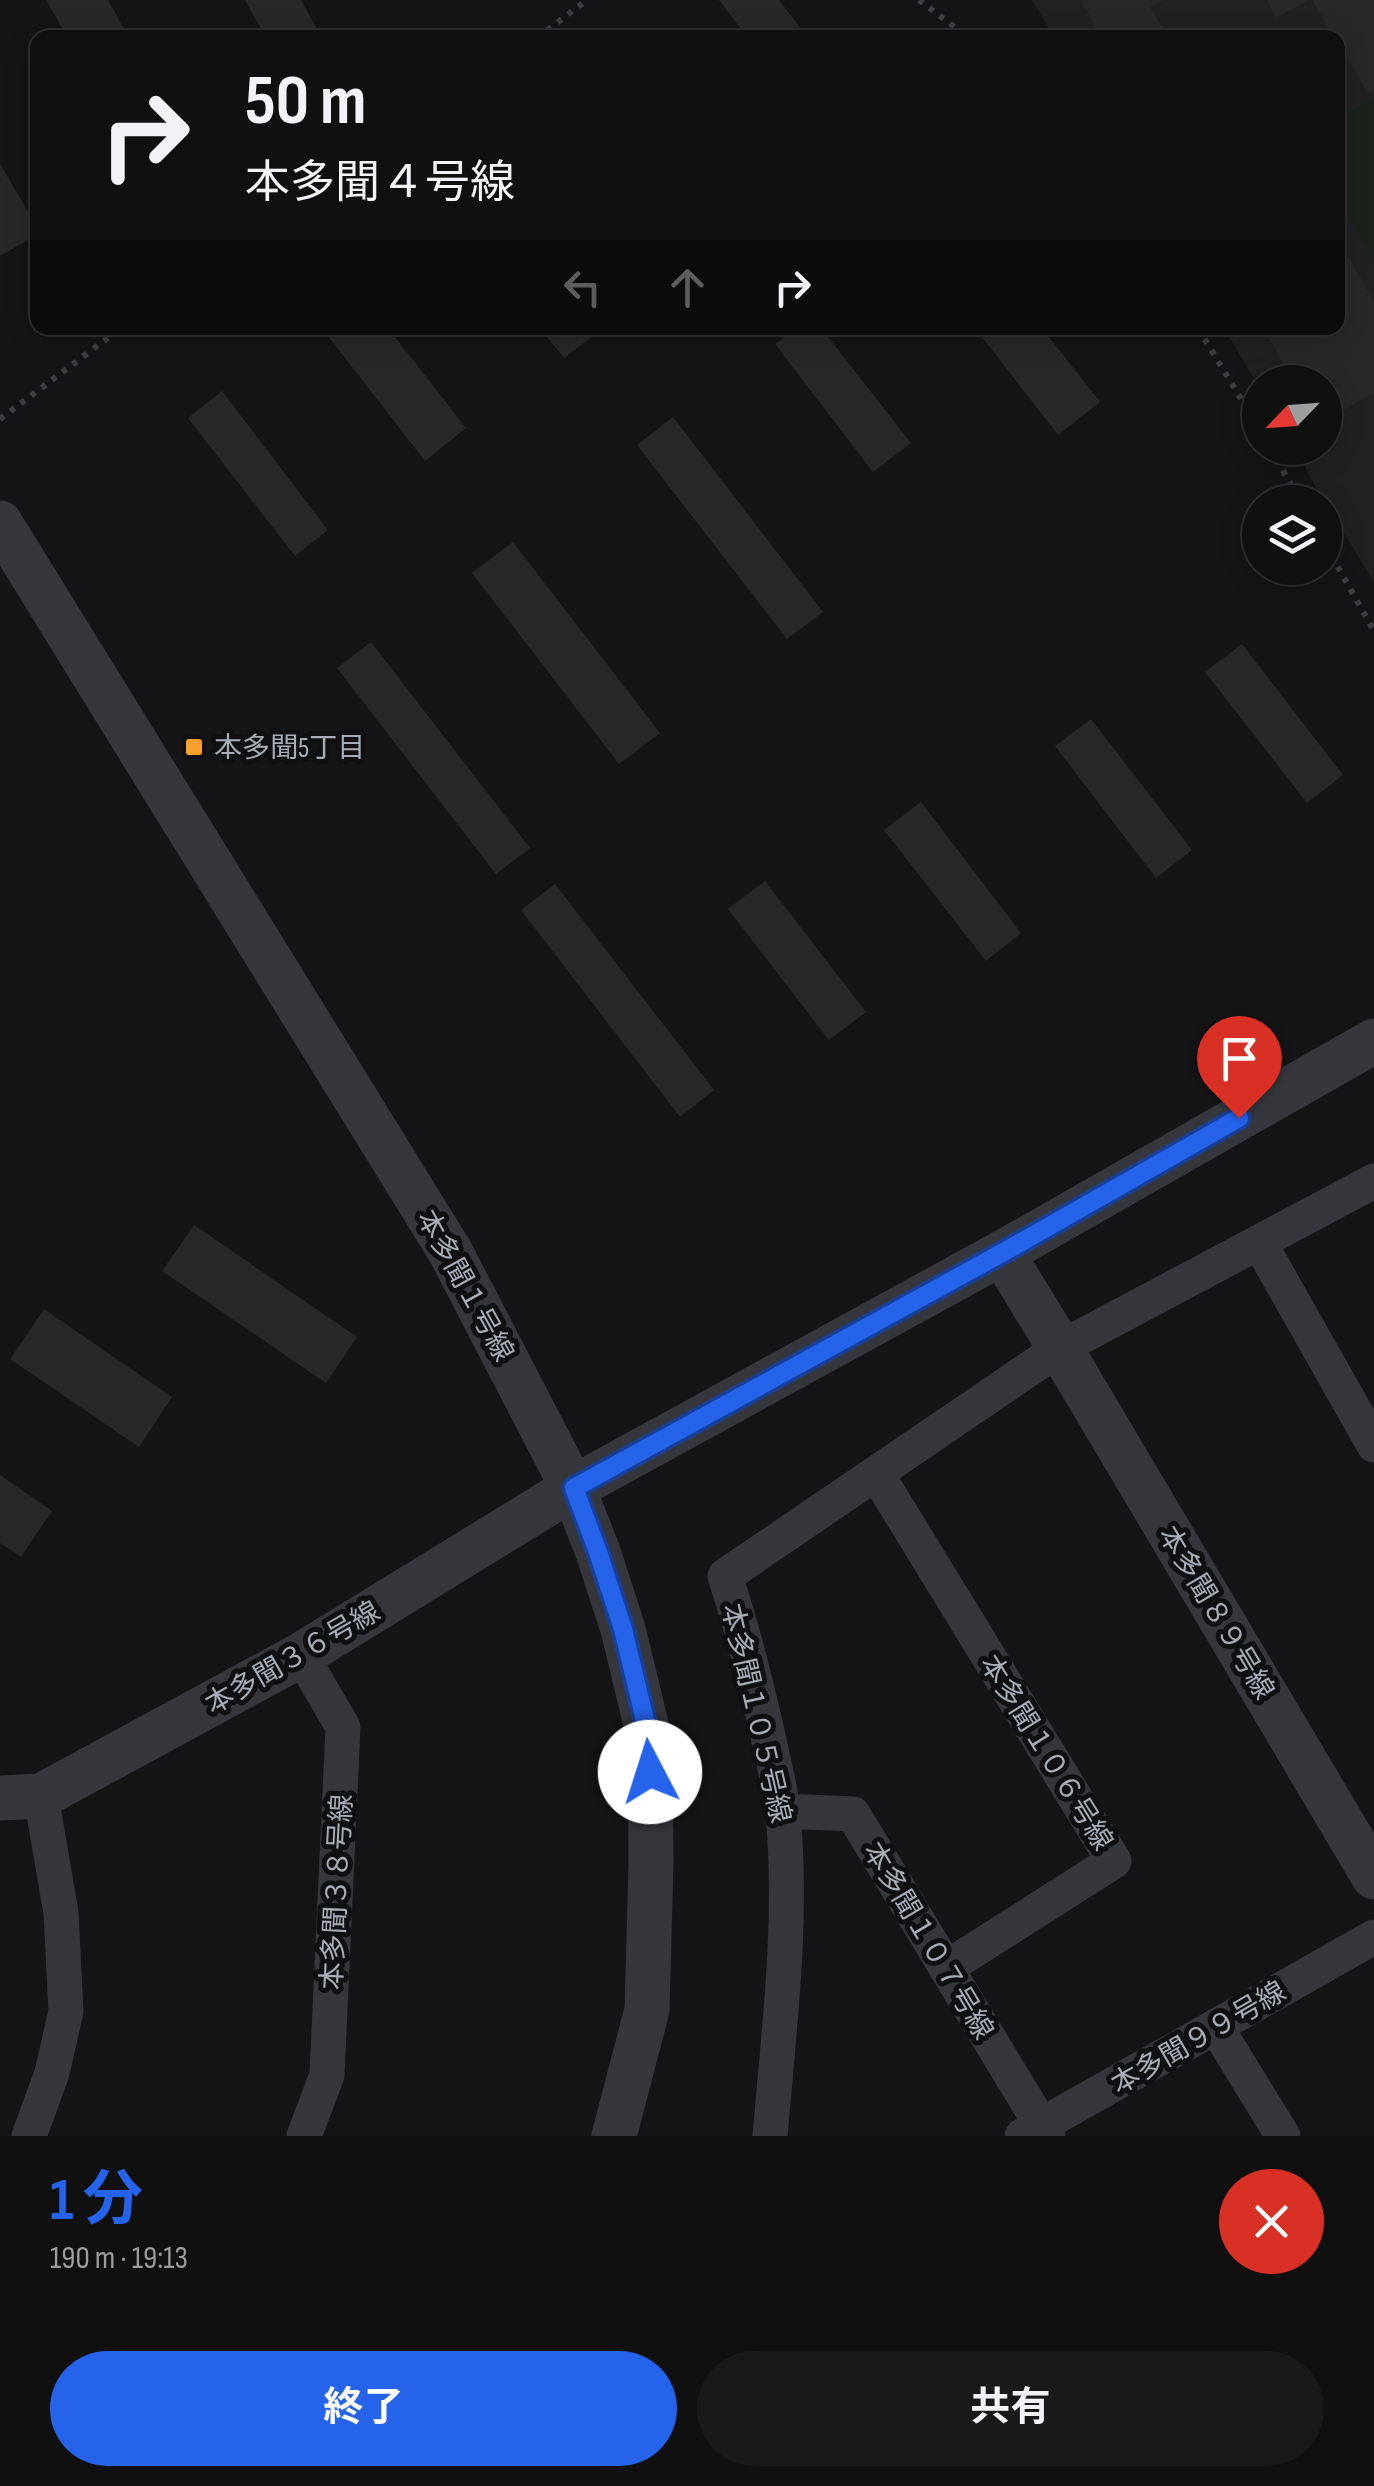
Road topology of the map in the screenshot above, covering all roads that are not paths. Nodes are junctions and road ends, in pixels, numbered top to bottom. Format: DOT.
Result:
graph roads {
  1 [pos="0,523"];
  2 [pos="1374,1040"];
  3 [pos="1374,1182"];
  4 [pos="1260,1242"];
  5 [pos="1002,1253"];
  6 [pos="1060,1348"];
  7 [pos="1374,1445"];
  8 [pos="876,1474"];
  9 [pos="574,1488"];
  10 [pos="301,1655"];
  11 [pos="20,1797"];
  12 [pos="783,1811"];
  13 [pos="1374,1877"];
  14 [pos="1374,1938"];
  15 [pos="946,1968"];
  16 [pos="1216,2027"];
  17 [pos="1037,2132"];
  18 [pos="29,2136"];
  19 [pos="304,2136"];
  20 [pos="614,2136"];
  21 [pos="770,2136"];
  22 [pos="1282,2136"];
  1 -- 9 [label="street, 本多聞１号線"];
  2 -- 5 [label="street, 本多聞３６号線"];
  3 -- 4 [label="street, 本多聞１０５号線"];
  4 -- 6 [label="street, 本多聞１０５号線"];
  4 -- 7 [label="street"];
  5 -- 6 [label="street, 本多聞８９号線"];
  5 -- 9 [label="street, 本多聞３６号線"];
  6 -- 8 [label="street, 本多聞１０５号線"];
  6 -- 13 [label="street, 本多聞８９号線"];
  8 -- 12 [label="street, 本多聞１０５号線"];
  8 -- 15 [label="street, 本多聞１０６号線"];
  9 -- 10 [label="street, 本多聞３６号線"];
  9 -- 20 [label="street, 本多聞１号線"];
  10 -- 11 [label="street, 本多聞３６号線"];
  10 -- 19 [label="street, 本多聞３８号線"];
  11 -- 18 [label="street"];
  12 -- 15 [label="street, 本多聞１０７号線"];
  12 -- 21 [label="street, 本多聞１０５号線"];
  14 -- 16 [label="street, 本多聞９９号線"];
  15 -- 17 [label="street, 本多聞１０７号線"];
  16 -- 17 [label="street, 本多聞９９号線"];
  16 -- 22 [label="street"];
}
